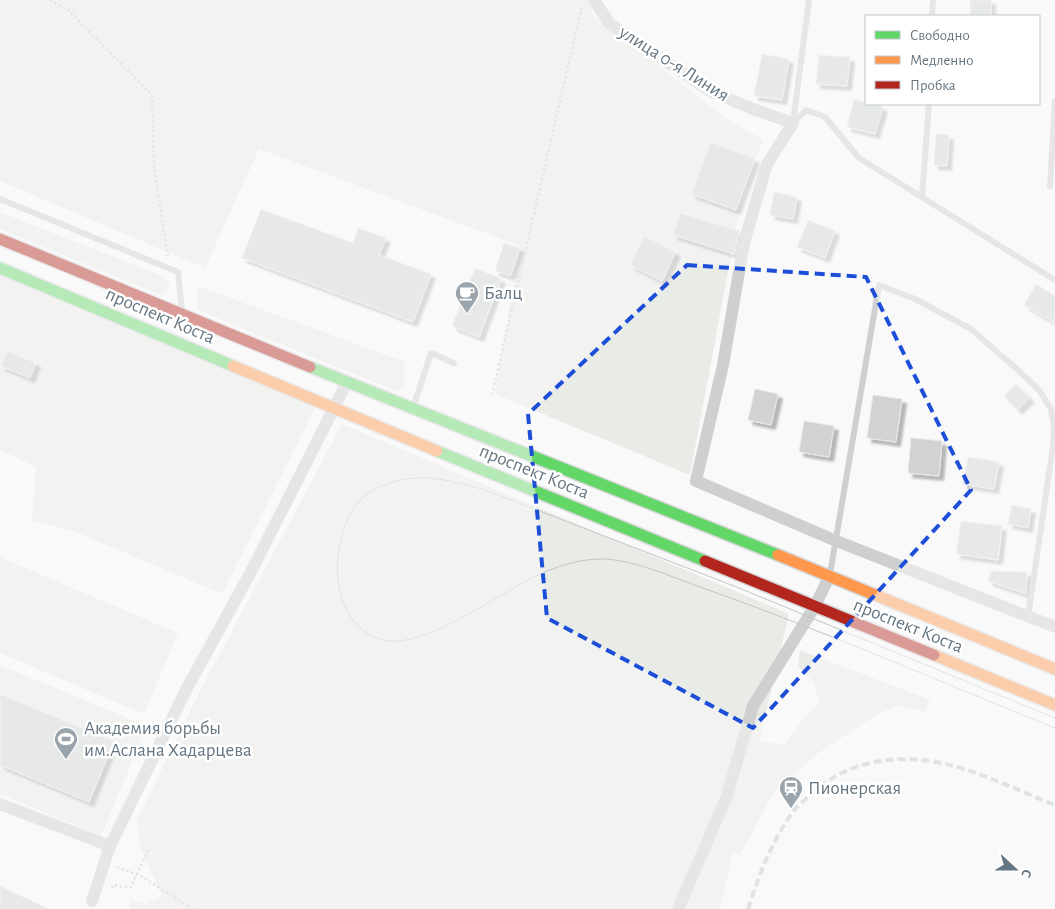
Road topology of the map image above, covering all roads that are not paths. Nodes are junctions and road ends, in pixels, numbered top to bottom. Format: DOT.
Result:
graph roads {
  1 [pos="809,0"];
  2 [pos="933,0"];
  3 [pos="589,1"];
  4 [pos="932,15"];
  5 [pos="1055,101"];
  6 [pos="929,105"];
  7 [pos="793,123"];
  8 [pos="1050,186"];
  9 [pos="922,197"];
  10 [pos="0,199"];
  11 [pos="0,239"];
  12 [pos="0,268"];
  13 [pos="1055,280"];
  14 [pos="182,315"];
  15 [pos="454,362"];
  16 [pos="347,382"];
  17 [pos="333,408"];
  18 [pos="412,409"];
  19 [pos="834,540"];
  20 [pos="829,577"];
  21 [pos="815,606"];
  22 [pos="1028,617"];
  23 [pos="1055,628"];
  24 [pos="1055,669"];
  25 [pos="1055,705"];
  26 [pos="0,804"];
  27 [pos="110,846"];
  28 [pos="92,901"];
  29 [pos="678,909"];
  1 -- 7 [label="lane"];
  2 -- 4 [label="lane"];
  3 -- 7 [label="street, улица 0-я Линия"];
  5 -- 8 [label="lane"];
  6 -- 9 [label="lane"];
  7 -- 9 [label="lane"];
  7 -- 19 [label="street"];
  9 -- 13 [label="lane"];
  10 -- 14 [label="lane"];
  11 -- 14 [label="main road, проспект Коста"];
  12 -- 17 [label="main road, проспект Коста"];
  14 -- 16 [label="main road, проспект Коста"];
  15 -- 18 [label="lane"];
  16 -- 17 [label="street"];
  16 -- 18 [label="main road, проспект Коста"];
  17 -- 21 [label="main road, проспект Коста"];
  17 -- 27 [label="street"];
  18 -- 20 [label="main road, проспект Коста"];
  19 -- 20 [label="lane"];
  19 -- 22 [label="street"];
  19 -- 22 [label="lane"];
  20 -- 21 [label="street"];
  20 -- 24 [label="main road, проспект Коста"];
  21 -- 25 [label="main road, проспект Коста"];
  21 -- 29 [label="street"];
  22 -- 23 [label="street"];
  26 -- 27 [label="street"];
  27 -- 28 [label="street"];
}
